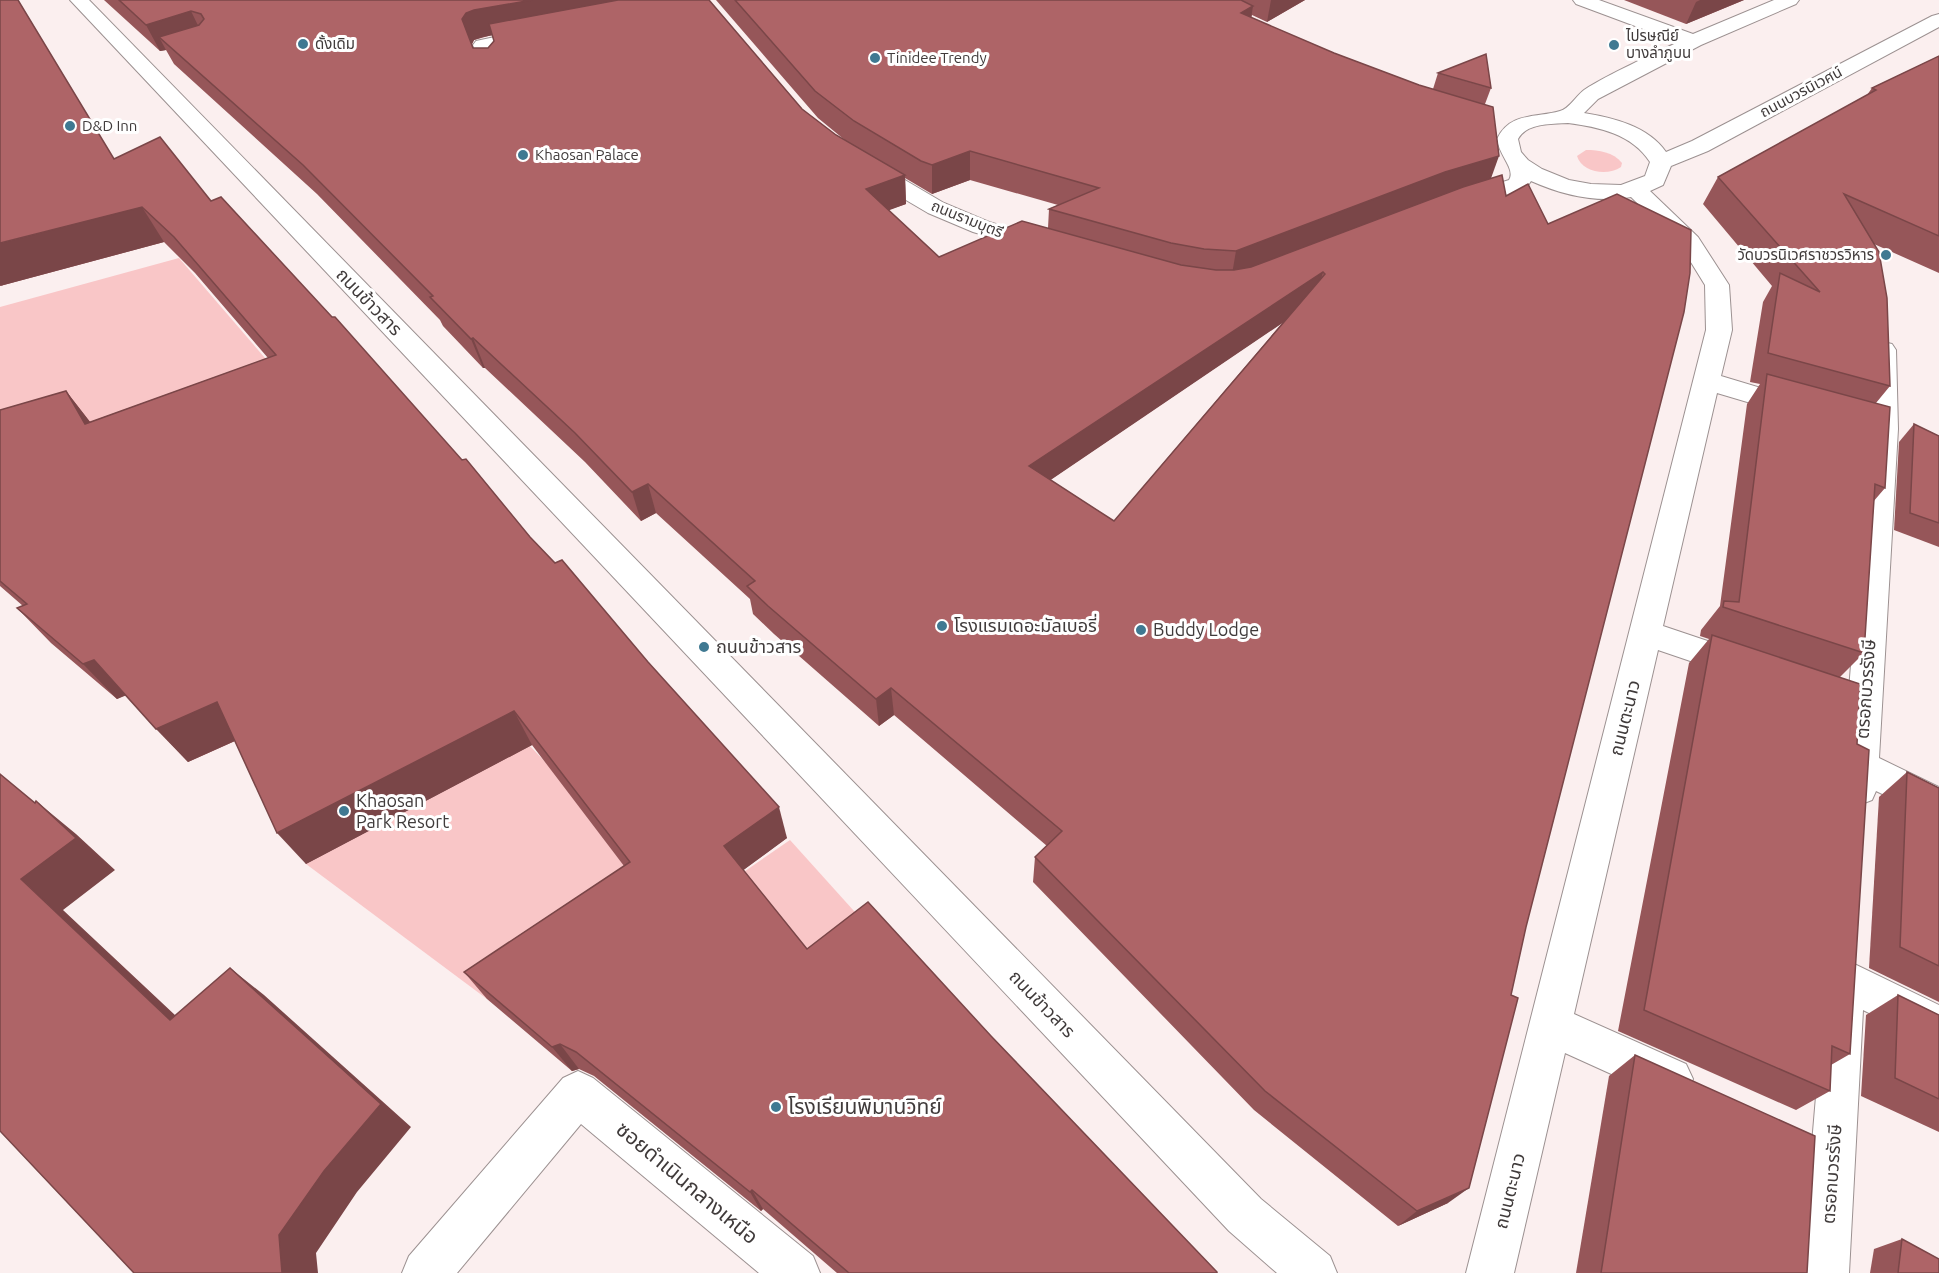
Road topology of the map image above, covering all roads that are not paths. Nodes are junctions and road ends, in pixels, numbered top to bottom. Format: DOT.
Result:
graph roads {
  1 [pos="80,0"];
  2 [pos="1582,0"];
  3 [pos="1790,0"];
  4 [pos="1939,20"];
  5 [pos="551,32"];
  6 [pos="1694,41"];
  7 [pos="490,69"];
  8 [pos="1568,117"];
  9 [pos="854,159"];
  10 [pos="1661,162"];
  11 [pos="1524,167"];
  12 [pos="1636,190"];
  13 [pos="1444,208"];
  14 [pos="1055,250"];
  15 [pos="1882,312"];
  16 [pos="1707,381"];
  17 [pos="1817,412"];
  18 [pos="1645,633"];
  19 [pos="1777,678"];
  20 [pos="1860,766"];
  21 [pos="1939,805"];
  22 [pos="1856,825"];
  23 [pos="1550,1025"];
  24 [pos="1939,1027"];
  25 [pos="1706,1095"];
  26 [pos="426,1273"];
  27 [pos="796,1273"];
  28 [pos="1313,1273"];
  29 [pos="1490,1273"];
  30 [pos="1825,1273"];
  1 -- 28 [label="street, ถนนข้าวสาร"];
  2 -- 6 [label="street"];
  3 -- 6 [label="street"];
  4 -- 10 [label="street, ถนนบวรนิเวศน์"];
  5 -- 7 [label="street"];
  6 -- 8 [label="street"];
  8 -- 10 [label="street"];
  8 -- 11 [label="street"];
  9 -- 14 [label="street, ถนนรามบุตรี"];
  10 -- 12 [label="street"];
  11 -- 12 [label="street"];
  11 -- 13 [label="street"];
  12 -- 16 [label="street, ถนนตะนาว"];
  15 -- 20 [label="street, ตรอกบวรรังษี"];
  16 -- 17 [label="street"];
  16 -- 18 [label="street, ถนนตะนาว"];
  18 -- 19 [label="street"];
  18 -- 23 [label="street, ถนนตะนาว"];
  20 -- 21 [label="street"];
  20 -- 22 [label="street, ตรอกบวรรังษี"];
  23 -- 25 [label="street"];
  23 -- 29 [label="street, ถนนตะนาว"];
  24 -- 30 [label="street, ตรอกบวรรังษี"];
  26 -- 27 [label="street, ซอยดำเนินกลางเหนือ"];
}
